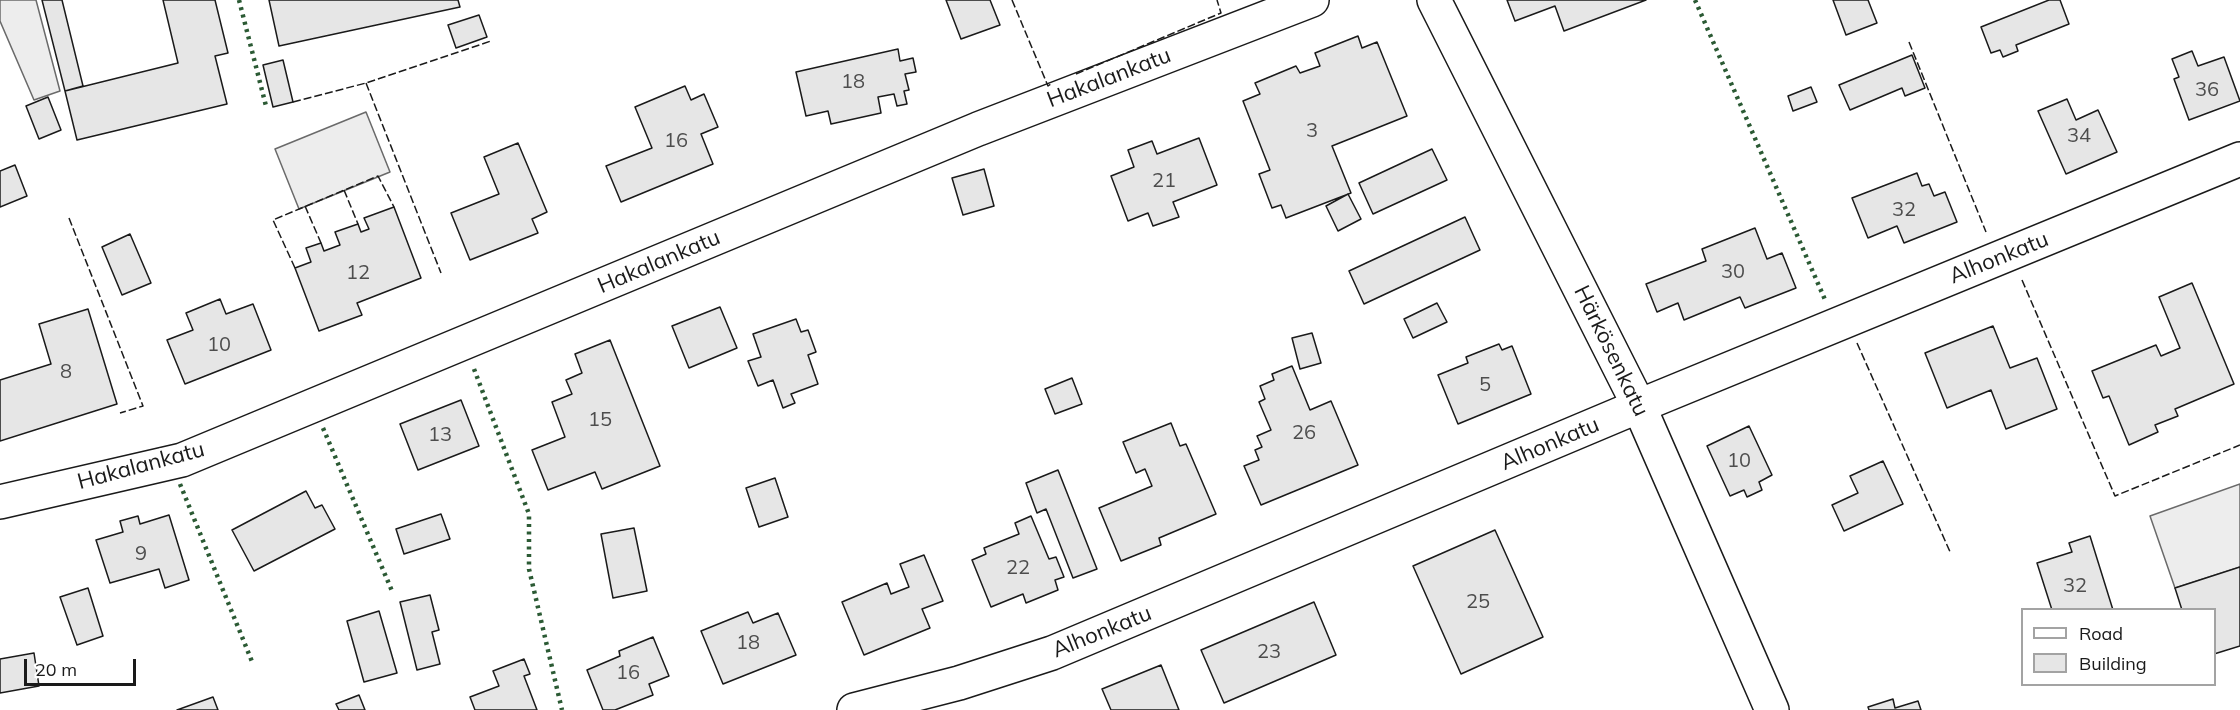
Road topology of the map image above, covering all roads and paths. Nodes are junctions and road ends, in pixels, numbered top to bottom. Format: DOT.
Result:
graph roads {
  1 [pos="1312,0"];
  2 [pos="1434,0"];
  3 [pos="2240,159"];
  4 [pos="1639,406"];
  5 [pos="0,501"];
  6 [pos="854,710"];
  7 [pos="1772,710"];
  1 -- 5 [label="street, Hakalankatu"];
  2 -- 4 [label="street, Härkösenkatu"];
  3 -- 4 [label="street, Alhonkatu"];
  4 -- 6 [label="street, Alhonkatu"];
  4 -- 7 [label="street, Härkösenkatu"];
}
